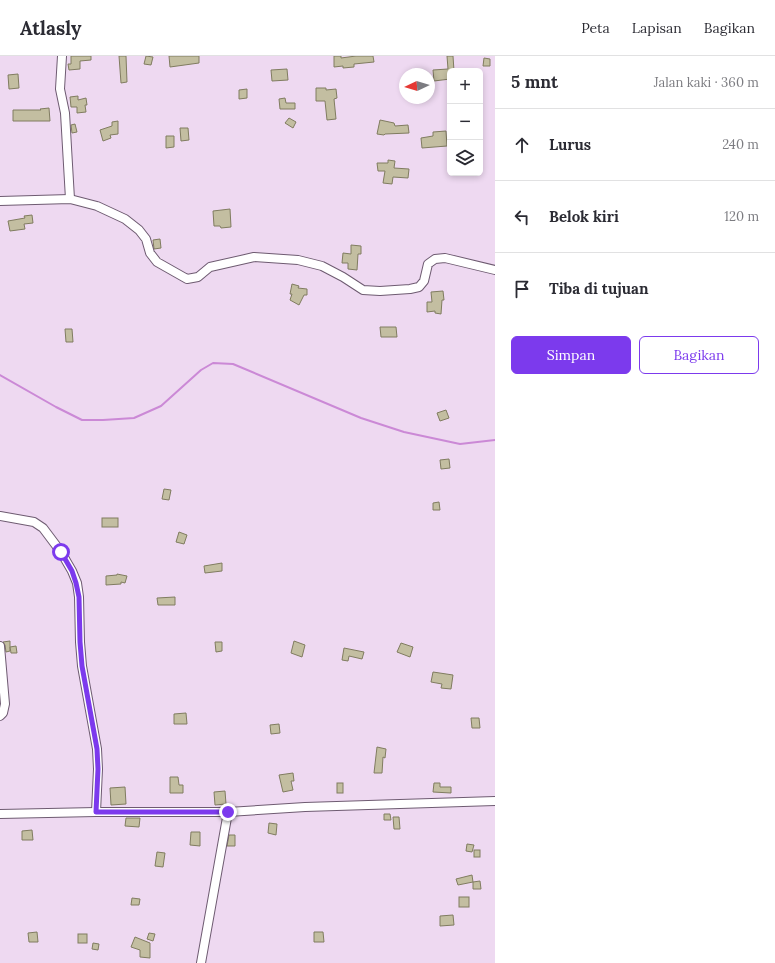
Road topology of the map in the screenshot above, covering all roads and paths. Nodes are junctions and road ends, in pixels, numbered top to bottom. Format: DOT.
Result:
graph roads {
  1 [pos="62,56"];
  2 [pos="70,199"];
  3 [pos="0,201"];
  4 [pos="495,270"];
  5 [pos="0,516"];
  6 [pos="0,646"];
  7 [pos="0,716"];
  8 [pos="495,801"];
  9 [pos="96,812"];
  10 [pos="228,812"];
  11 [pos="0,814"];
  12 [pos="201,963"];
  1 -- 2 [label="street"];
  2 -- 3 [label="street"];
  2 -- 4 [label="street"];
  5 -- 9 [label="street"];
  6 -- 7 [label="street"];
  8 -- 10 [label="street"];
  9 -- 10 [label="street"];
  9 -- 11 [label="street"];
  10 -- 12 [label="street"];
}
